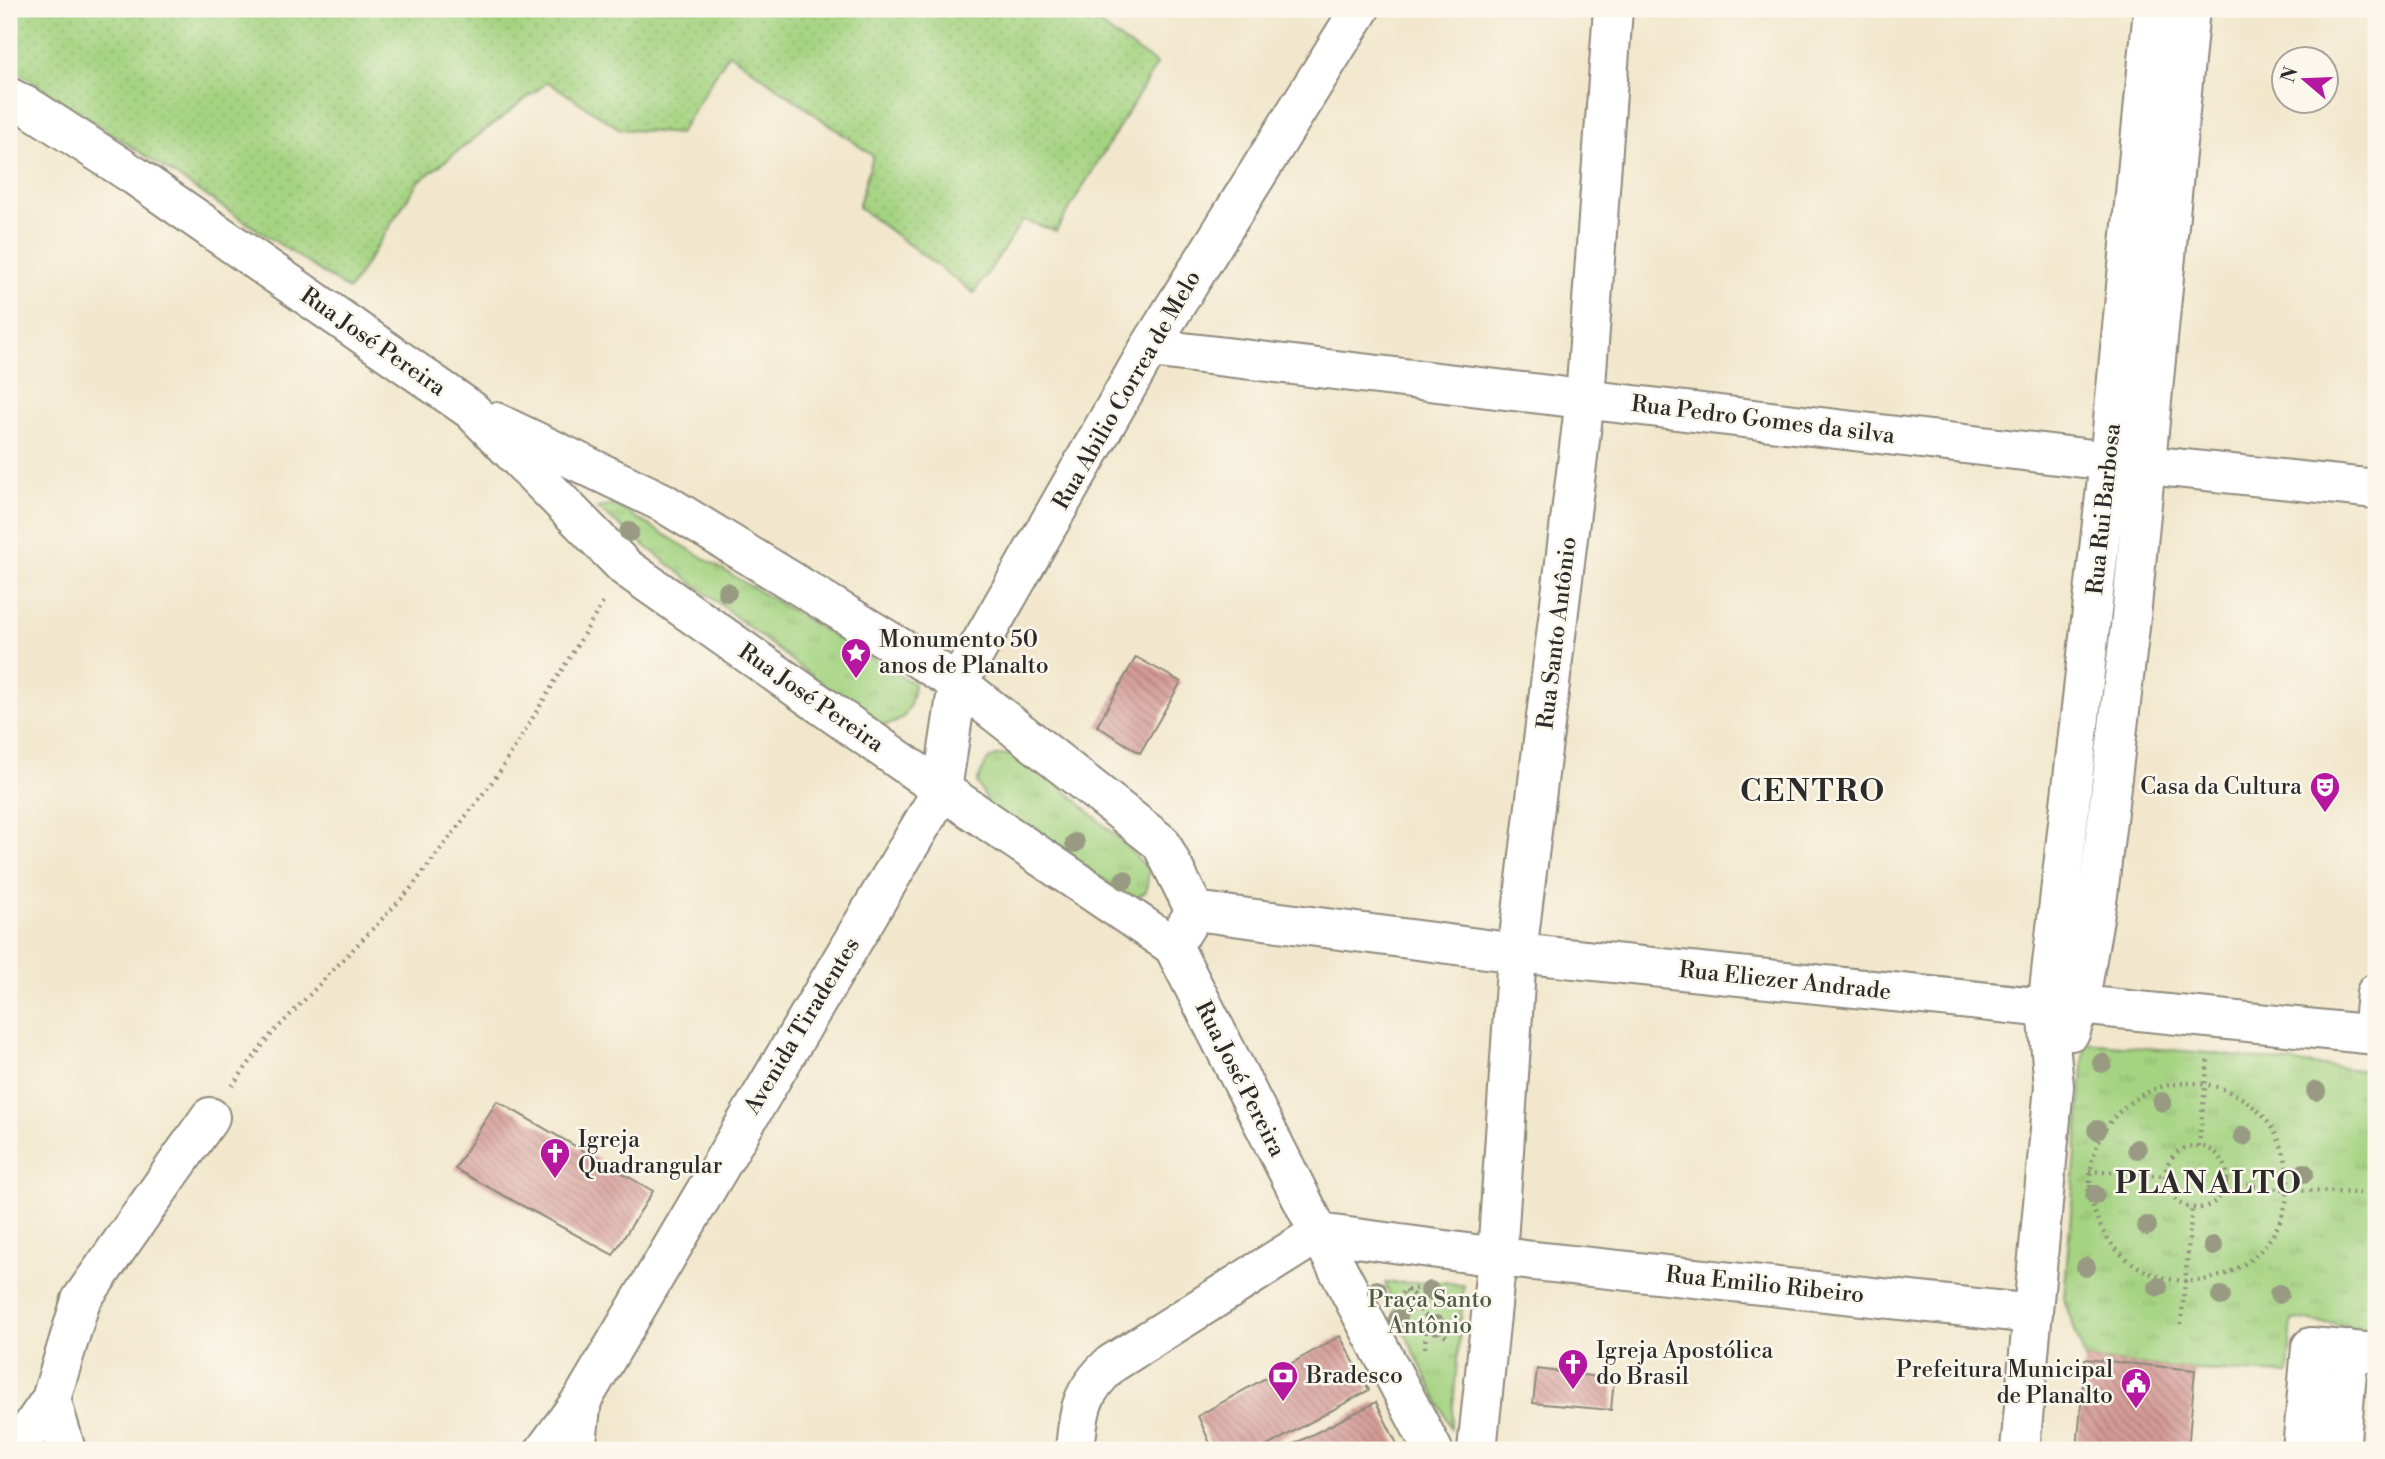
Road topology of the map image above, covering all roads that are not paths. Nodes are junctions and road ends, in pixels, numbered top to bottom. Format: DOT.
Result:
graph roads {
  1 [pos="1360,9"];
  2 [pos="1614,9"];
  3 [pos="2153,9"];
  4 [pos="2190,9"];
  5 [pos="9,97"];
  6 [pos="1149,348"];
  7 [pos="1585,399"];
  8 [pos="471,410"];
  9 [pos="2127,462"];
  10 [pos="2376,489"];
  11 [pos="958,683"];
  12 [pos="942,790"];
  13 [pos="1195,911"];
  14 [pos="1173,946"];
  15 [pos="1517,953"];
  16 [pos="2376,993"];
  17 [pos="2063,1006"];
  18 [pos="2374,1035"];
  19 [pos="210,1117"];
  20 [pos="1318,1233"];
  21 [pos="1497,1257"];
  22 [pos="2033,1314"];
  23 [pos="2362,1351"];
  24 [pos="51,1399"];
  25 [pos="582,1400"];
  26 [pos="16,1450"];
  27 [pos="66,1450"];
  28 [pos="545,1450"];
  29 [pos="576,1450"];
  30 [pos="1075,1450"];
  31 [pos="1433,1450"];
  32 [pos="1477,1450"];
  33 [pos="2020,1450"];
  34 [pos="2302,1450"];
  35 [pos="2340,1450"];
  1 -- 6 [label="street, Rua Abilio Correa de Melo"];
  2 -- 7 [label="street, Rua Santo Antônio"];
  3 -- 9 [label="street, Rua Rui Barbosa"];
  4 -- 9 [label="street, Rua Rui Barbosa"];
  5 -- 8 [label="street, Rua José Pereira"];
  6 -- 7 [label="street, Rua Pedro Gomes da silva"];
  6 -- 11 [label="street, Rua Abilio Correa de Melo"];
  7 -- 9 [label="street, Rua Pedro Gomes da silva"];
  7 -- 15 [label="street, Rua Santo Antônio"];
  8 -- 11 [label="street"];
  8 -- 12 [label="street, Rua José Pereira"];
  9 -- 10 [label="street, Rua Pedro Gomes da silva"];
  9 -- 17 [label="street, Rua Rui Barbosa"];
  11 -- 12 [label="street, Rua Abilio Correa de Melo"];
  11 -- 13 [label="street"];
  12 -- 14 [label="street, Rua José Pereira"];
  12 -- 25 [label="street, Avenida Tiradentes"];
  13 -- 14 [label="street"];
  13 -- 15 [label="street, Rua Eliezer Andrade"];
  14 -- 20 [label="street, Rua José Pereira"];
  15 -- 17 [label="street, Rua Eliezer Andrade"];
  15 -- 21 [label="street, Rua Santo Antônio"];
  16 -- 18 [label="street"];
  17 -- 18 [label="street, Rua Eliezer Andrade"];
  17 -- 22 [label="street, Rua Rui Barbosa"];
  19 -- 24 [label="street"];
  20 -- 21 [label="street, Rua Emilio Ribeiro"];
  20 -- 30 [label="street"];
  20 -- 31 [label="street, Rua José Pereira"];
  21 -- 22 [label="street, Rua Emilio Ribeiro"];
  21 -- 32 [label="street, Rua Santo Antônio"];
  22 -- 33 [label="street, Rua Rui Barbosa"];
  23 -- 34 [label="street"];
  23 -- 35 [label="street"];
  24 -- 26 [label="street"];
  24 -- 27 [label="street"];
  25 -- 28 [label="street"];
  25 -- 29 [label="street, Avenida Tiradentes"];
}
